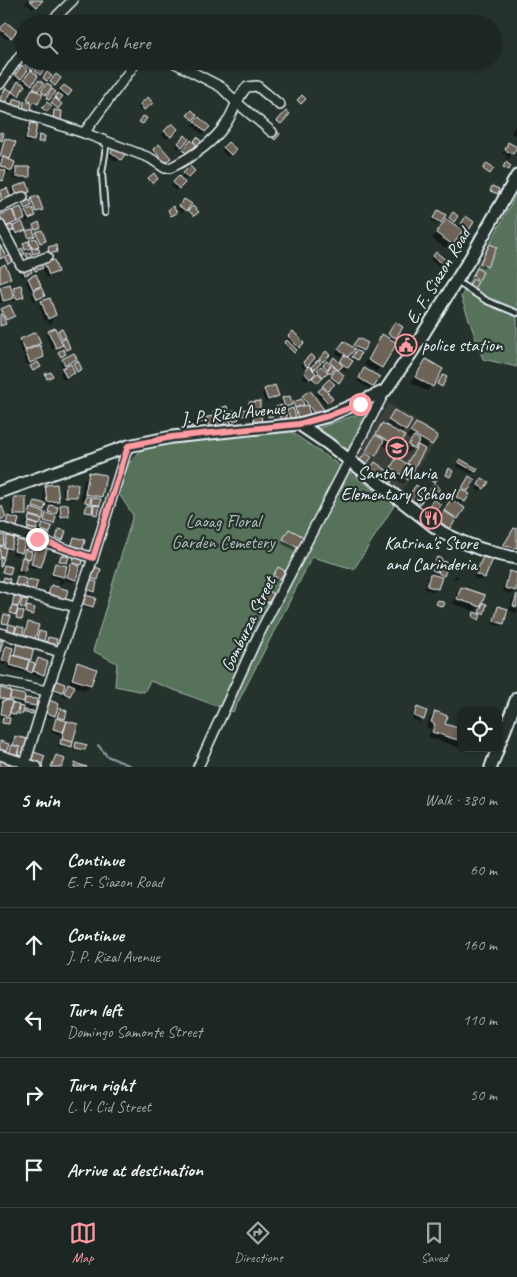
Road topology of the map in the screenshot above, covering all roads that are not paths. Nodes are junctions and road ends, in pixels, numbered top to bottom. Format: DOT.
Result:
graph roads {
  1 [pos="73,0"];
  2 [pos="58,15"];
  3 [pos="15,63"];
  4 [pos="130,70"];
  5 [pos="189,70"];
  6 [pos="0,84"];
  7 [pos="236,102"];
  8 [pos="280,105"];
  9 [pos="0,107"];
  10 [pos="272,132"];
  11 [pos="84,133"];
  12 [pos="107,141"];
  13 [pos="517,176"];
  14 [pos="23,197"];
  15 [pos="0,207"];
  16 [pos="105,213"];
  17 [pos="0,225"];
  18 [pos="47,257"];
  19 [pos="456,281"];
  20 [pos="517,313"];
  21 [pos="385,391"];
  22 [pos="299,424"];
  23 [pos="128,446"];
  24 [pos="349,460"];
  25 [pos="0,492"];
  26 [pos="0,527"];
  27 [pos="93,558"];
  28 [pos="517,558"];
  29 [pos="0,586"];
  30 [pos="75,607"];
  31 [pos="0,633"];
  32 [pos="60,652"];
  33 [pos="0,681"];
  34 [pos="47,691"];
  35 [pos="517,698"];
  36 [pos="502,737"];
  37 [pos="497,752"];
  38 [pos="0,755"];
  39 [pos="24,765"];
  40 [pos="37,767"];
  41 [pos="198,767"];
  42 [pos="491,767"];
  1 -- 2 [label="street"];
  3 -- 6 [label="street"];
  4 -- 11 [label="street"];
  5 -- 7 [label="street"];
  7 -- 8 [label="street"];
  7 -- 10 [label="street"];
  7 -- 12 [label="street"];
  9 -- 11 [label="street"];
  11 -- 12 [label="street"];
  12 -- 16 [label="lane"];
  13 -- 19 [label="main road, E. F. Siazon Road"];
  14 -- 15 [label="street"];
  17 -- 18 [label="street"];
  19 -- 20 [label="lane"];
  19 -- 21 [label="main road, E. F. Siazon Road"];
  21 -- 22 [label="main road"];
  21 -- 24 [label="street, Gomburza Street"];
  22 -- 23 [label="main road, J. P. Rizal Avenue"];
  22 -- 24 [label="main road"];
  23 -- 25 [label="main road, J. P. Rizal Avenue"];
  23 -- 27 [label="street"];
  24 -- 28 [label="main road"];
  24 -- 41 [label="street, Gomburza Street"];
  26 -- 27 [label="street"];
  27 -- 30 [label="street"];
  29 -- 30 [label="street"];
  30 -- 32 [label="street"];
  31 -- 32 [label="street"];
  32 -- 34 [label="street"];
  33 -- 34 [label="street"];
  34 -- 39 [label="street"];
  35 -- 36 [label="main road"];
  37 -- 42 [label="main road"];
  38 -- 39 [label="street"];
  39 -- 40 [label="street"];
}
